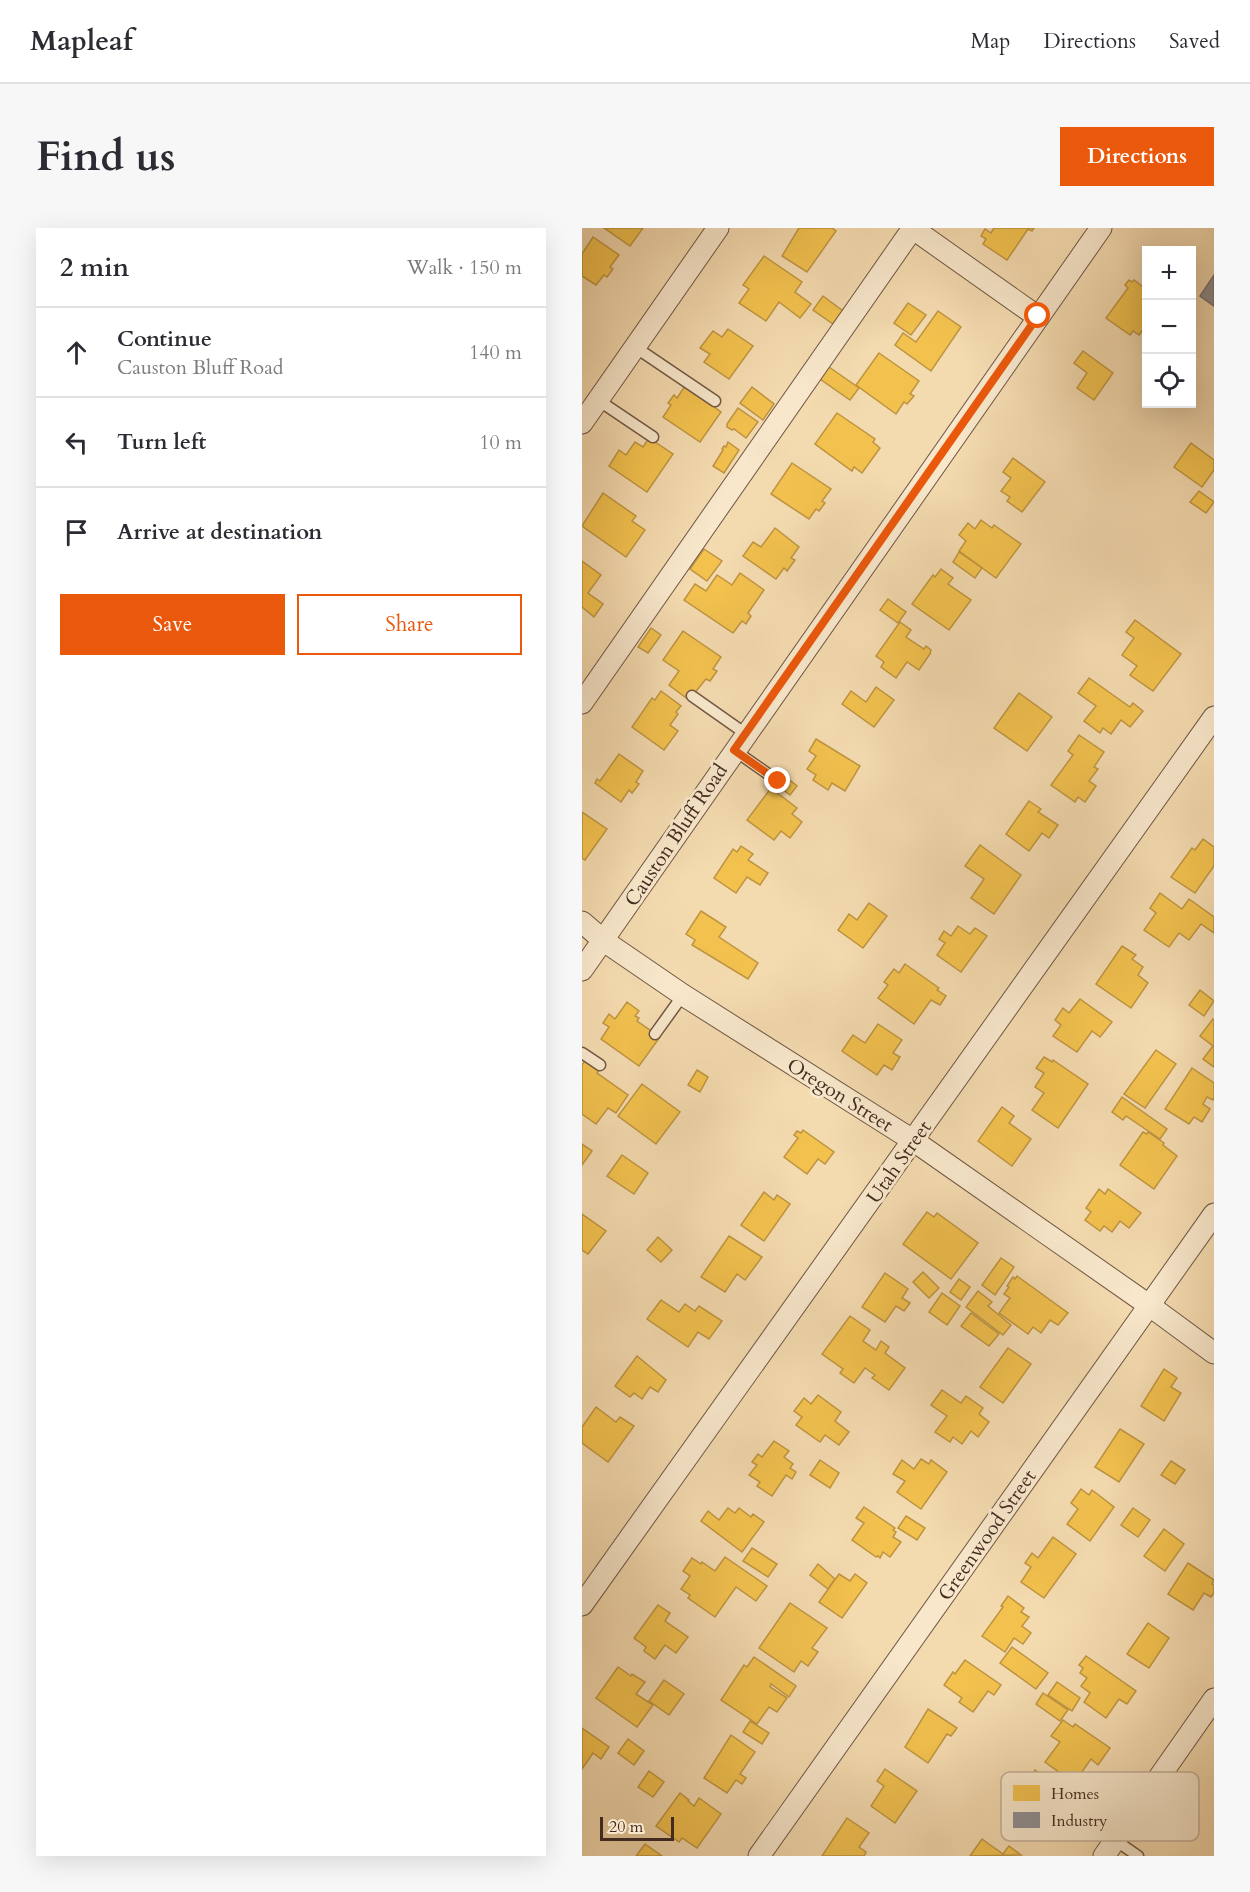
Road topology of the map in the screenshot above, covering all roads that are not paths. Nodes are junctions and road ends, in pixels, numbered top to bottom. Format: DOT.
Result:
graph roads {
  1 [pos="718,228"];
  2 [pos="913,228"];
  3 [pos="1101,228"];
  4 [pos="1038,316"];
  5 [pos="635,347"];
  6 [pos="598,400"];
  7 [pos="716,401"];
  8 [pos="582,423"];
  9 [pos="653,437"];
  10 [pos="692,696"];
  11 [pos="582,703"];
  12 [pos="1214,717"];
  13 [pos="740,742"];
  14 [pos="778,781"];
  15 [pos="582,922"];
  16 [pos="604,940"];
  17 [pos="582,970"];
  18 [pos="683,995"];
  19 [pos="655,1034"];
  20 [pos="582,1053"];
  21 [pos="600,1065"];
  22 [pos="914,1141"];
  23 [pos="1214,1214"];
  24 [pos="1150,1306"];
  25 [pos="1214,1353"];
  26 [pos="582,1605"];
  27 [pos="1214,1699"];
  28 [pos="1163,1772"];
  29 [pos="1109,1848"];
  30 [pos="759,1856"];
  31 [pos="1138,1856"];
  1 -- 5 [label="street"];
  2 -- 4 [label="street"];
  2 -- 11 [label="street"];
  3 -- 4 [label="street, Causton Bluff Road"];
  4 -- 13 [label="street, Causton Bluff Road"];
  5 -- 6 [label="street"];
  5 -- 7 [label="lane"];
  6 -- 8 [label="street"];
  6 -- 9 [label="lane"];
  10 -- 13 [label="lane"];
  12 -- 22 [label="street, Utah Street"];
  13 -- 14 [label="lane"];
  13 -- 16 [label="street, Causton Bluff Road"];
  15 -- 16 [label="street, Oregon Street"];
  16 -- 17 [label="street, Causton Bluff Road"];
  16 -- 18 [label="street, Oregon Street"];
  18 -- 19 [label="lane"];
  18 -- 22 [label="street, Oregon Street"];
  20 -- 21 [label="lane"];
  22 -- 24 [label="street, Oregon Street"];
  22 -- 26 [label="street, Utah Street"];
  23 -- 24 [label="street, Greenwood Street"];
  24 -- 25 [label="street, Oregon Street"];
  24 -- 30 [label="street, Greenwood Street"];
  27 -- 28 [label="street"];
  29 -- 31 [label="lane"];
}
